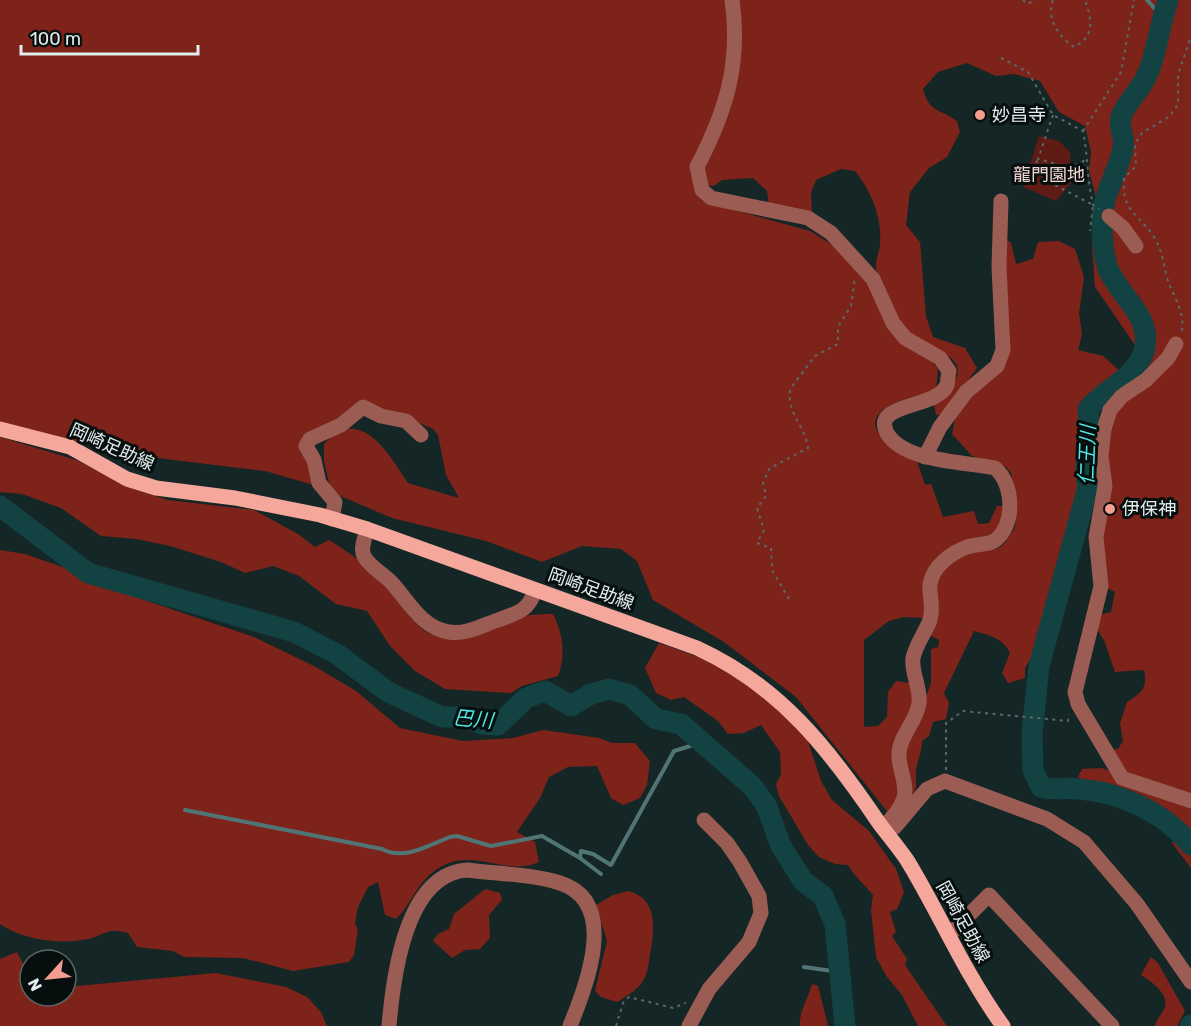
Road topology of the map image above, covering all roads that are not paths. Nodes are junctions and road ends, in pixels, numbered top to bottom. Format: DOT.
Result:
graph roads {
  1 [pos="732,0"];
  2 [pos="1001,201"];
  3 [pos="1109,216"];
  4 [pos="1136,246"];
  5 [pos="1179,338"];
  6 [pos="0,429"];
  7 [pos="421,435"];
  8 [pos="925,457"];
  9 [pos="332,519"];
  10 [pos="367,530"];
  11 [pos="535,590"];
  12 [pos="1191,801"];
  13 [pos="704,820"];
  14 [pos="884,829"];
  15 [pos="949,935"];
  16 [pos="1191,982"];
  17 [pos="389,1026"];
  18 [pos="570,1026"];
  19 [pos="688,1026"];
  20 [pos="1003,1026"];
  21 [pos="1112,1026"];
  1 -- 8 [label="street"];
  2 -- 8 [label="street"];
  3 -- 4 [label="street"];
  5 -- 12 [label="street"];
  6 -- 9 [label="main road, 岡崎足助線"];
  7 -- 9 [label="street"];
  8 -- 14 [label="street"];
  9 -- 10 [label="main road, 岡崎足助線"];
  10 -- 11 [label="main road, 岡崎足助線"];
  10 -- 11 [label="street"];
  11 -- 14 [label="main road, 岡崎足助線"];
  13 -- 19 [label="street"];
  14 -- 15 [label="main road, 岡崎足助線"];
  14 -- 16 [label="street"];
  15 -- 20 [label="main road, 岡崎足助線"];
  15 -- 21 [label="street"];
  17 -- 18 [label="street"];
}
